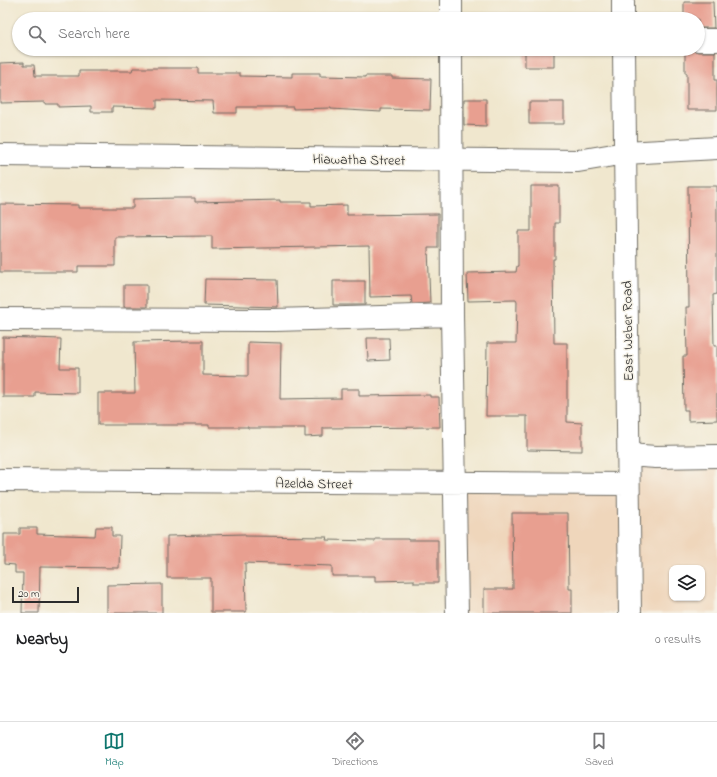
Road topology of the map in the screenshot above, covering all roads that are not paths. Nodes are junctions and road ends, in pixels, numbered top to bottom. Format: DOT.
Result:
graph roads {
  1 [pos="451,0"];
  2 [pos="623,0"];
  3 [pos="451,12"];
  4 [pos="623,12"];
  5 [pos="705,40"];
  6 [pos="717,40"];
  7 [pos="451,56"];
  8 [pos="624,56"];
  9 [pos="717,148"];
  10 [pos="625,153"];
  11 [pos="0,155"];
  12 [pos="451,160"];
  13 [pos="452,315"];
  14 [pos="0,319"];
  15 [pos="628,455"];
  16 [pos="717,456"];
  17 [pos="0,480"];
  18 [pos="455,484"];
  19 [pos="628,484"];
  20 [pos="457,613"];
  21 [pos="630,613"];
  1 -- 3 [label="street"];
  2 -- 4 [label="street"];
  5 -- 6 [label="street"];
  7 -- 12 [label="street"];
  8 -- 10 [label="street, East Weber Road"];
  9 -- 10 [label="street, Hiawatha Street"];
  10 -- 12 [label="street, Hiawatha Street"];
  10 -- 15 [label="street, East Weber Road"];
  11 -- 12 [label="street, Hiawatha Street"];
  12 -- 13 [label="street"];
  13 -- 14 [label="street"];
  13 -- 18 [label="street"];
  15 -- 16 [label="street"];
  15 -- 19 [label="street, East Weber Road"];
  17 -- 18 [label="street, Azelda Street"];
  18 -- 19 [label="street, Azelda Street"];
  18 -- 20 [label="street"];
  19 -- 21 [label="street, East Weber Road"];
}
